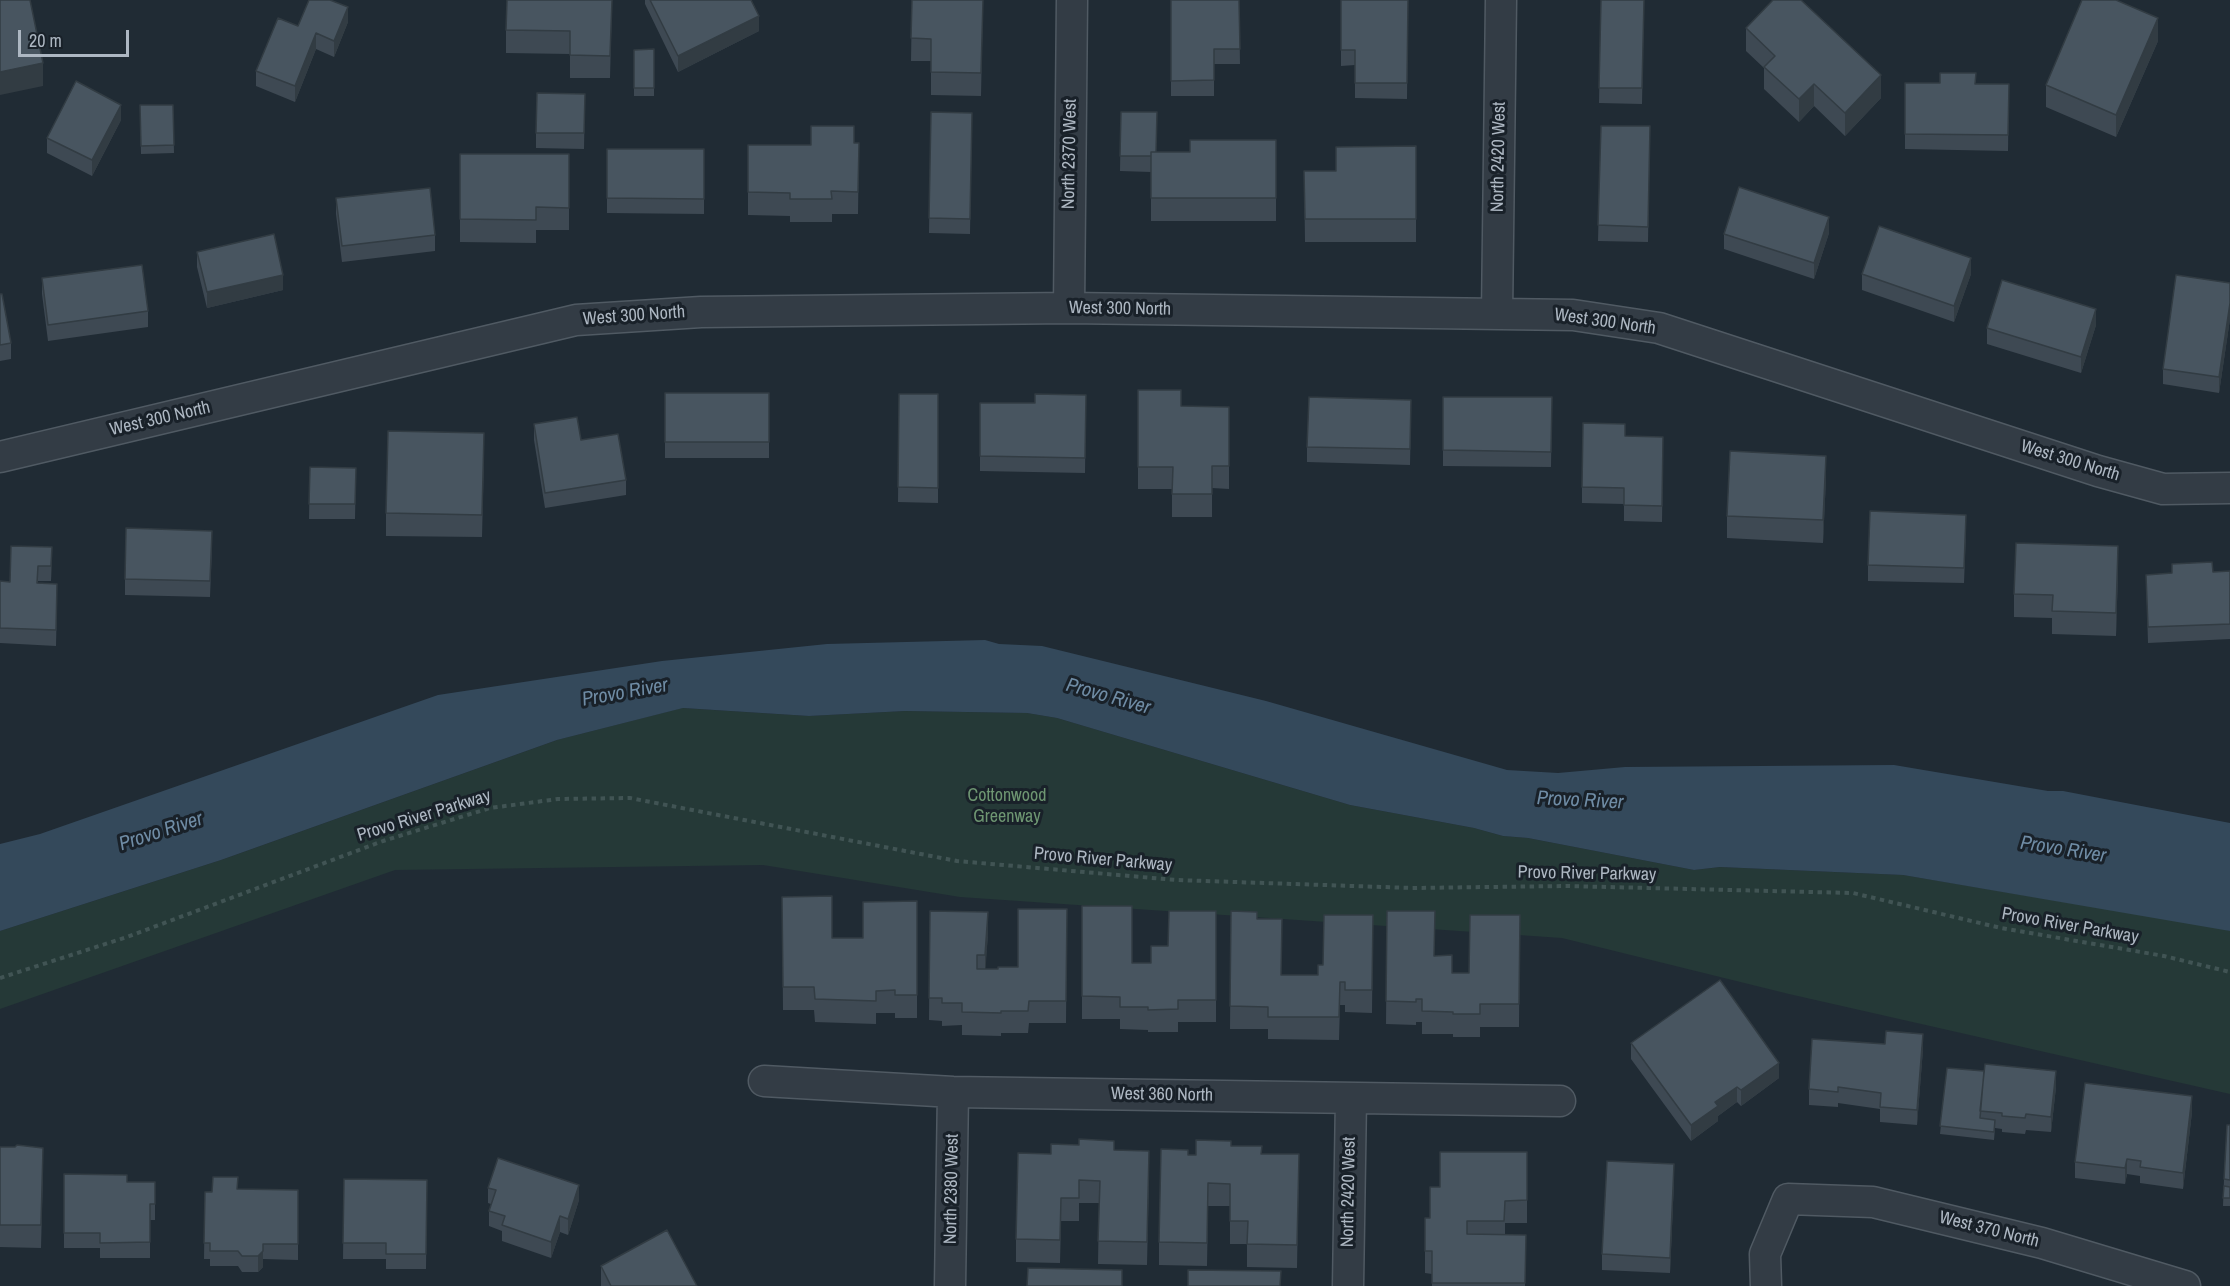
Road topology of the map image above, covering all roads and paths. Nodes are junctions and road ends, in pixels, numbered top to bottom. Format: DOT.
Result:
graph roads {
  1 [pos="1072,0"];
  2 [pos="1501,0"];
  3 [pos="1069,308"];
  4 [pos="1497,314"];
  5 [pos="0,457"];
  6 [pos="2230,488"];
  7 [pos="2230,972"];
  8 [pos="0,978"];
  9 [pos="764,1081"];
  10 [pos="953,1092"];
  11 [pos="1351,1098"];
  12 [pos="1560,1101"];
  13 [pos="951,1286"];
  14 [pos="1348,1286"];
  15 [pos="1766,1286"];
  16 [pos="2185,1286"];
  1 -- 3 [label="street, North 2370 West"];
  2 -- 4 [label="street, North 2420 West"];
  3 -- 4 [label="street, West 300 North"];
  3 -- 5 [label="street, West 300 North"];
  4 -- 6 [label="street, West 300 North"];
  7 -- 8 [label="path, Provo River Parkway"];
  9 -- 10 [label="street, West 360 North"];
  10 -- 11 [label="street, West 360 North"];
  10 -- 13 [label="street, North 2380 West"];
  11 -- 12 [label="street, West 360 North"];
  11 -- 14 [label="street, North 2420 West"];
  15 -- 16 [label="street, West 370 North"];
}
